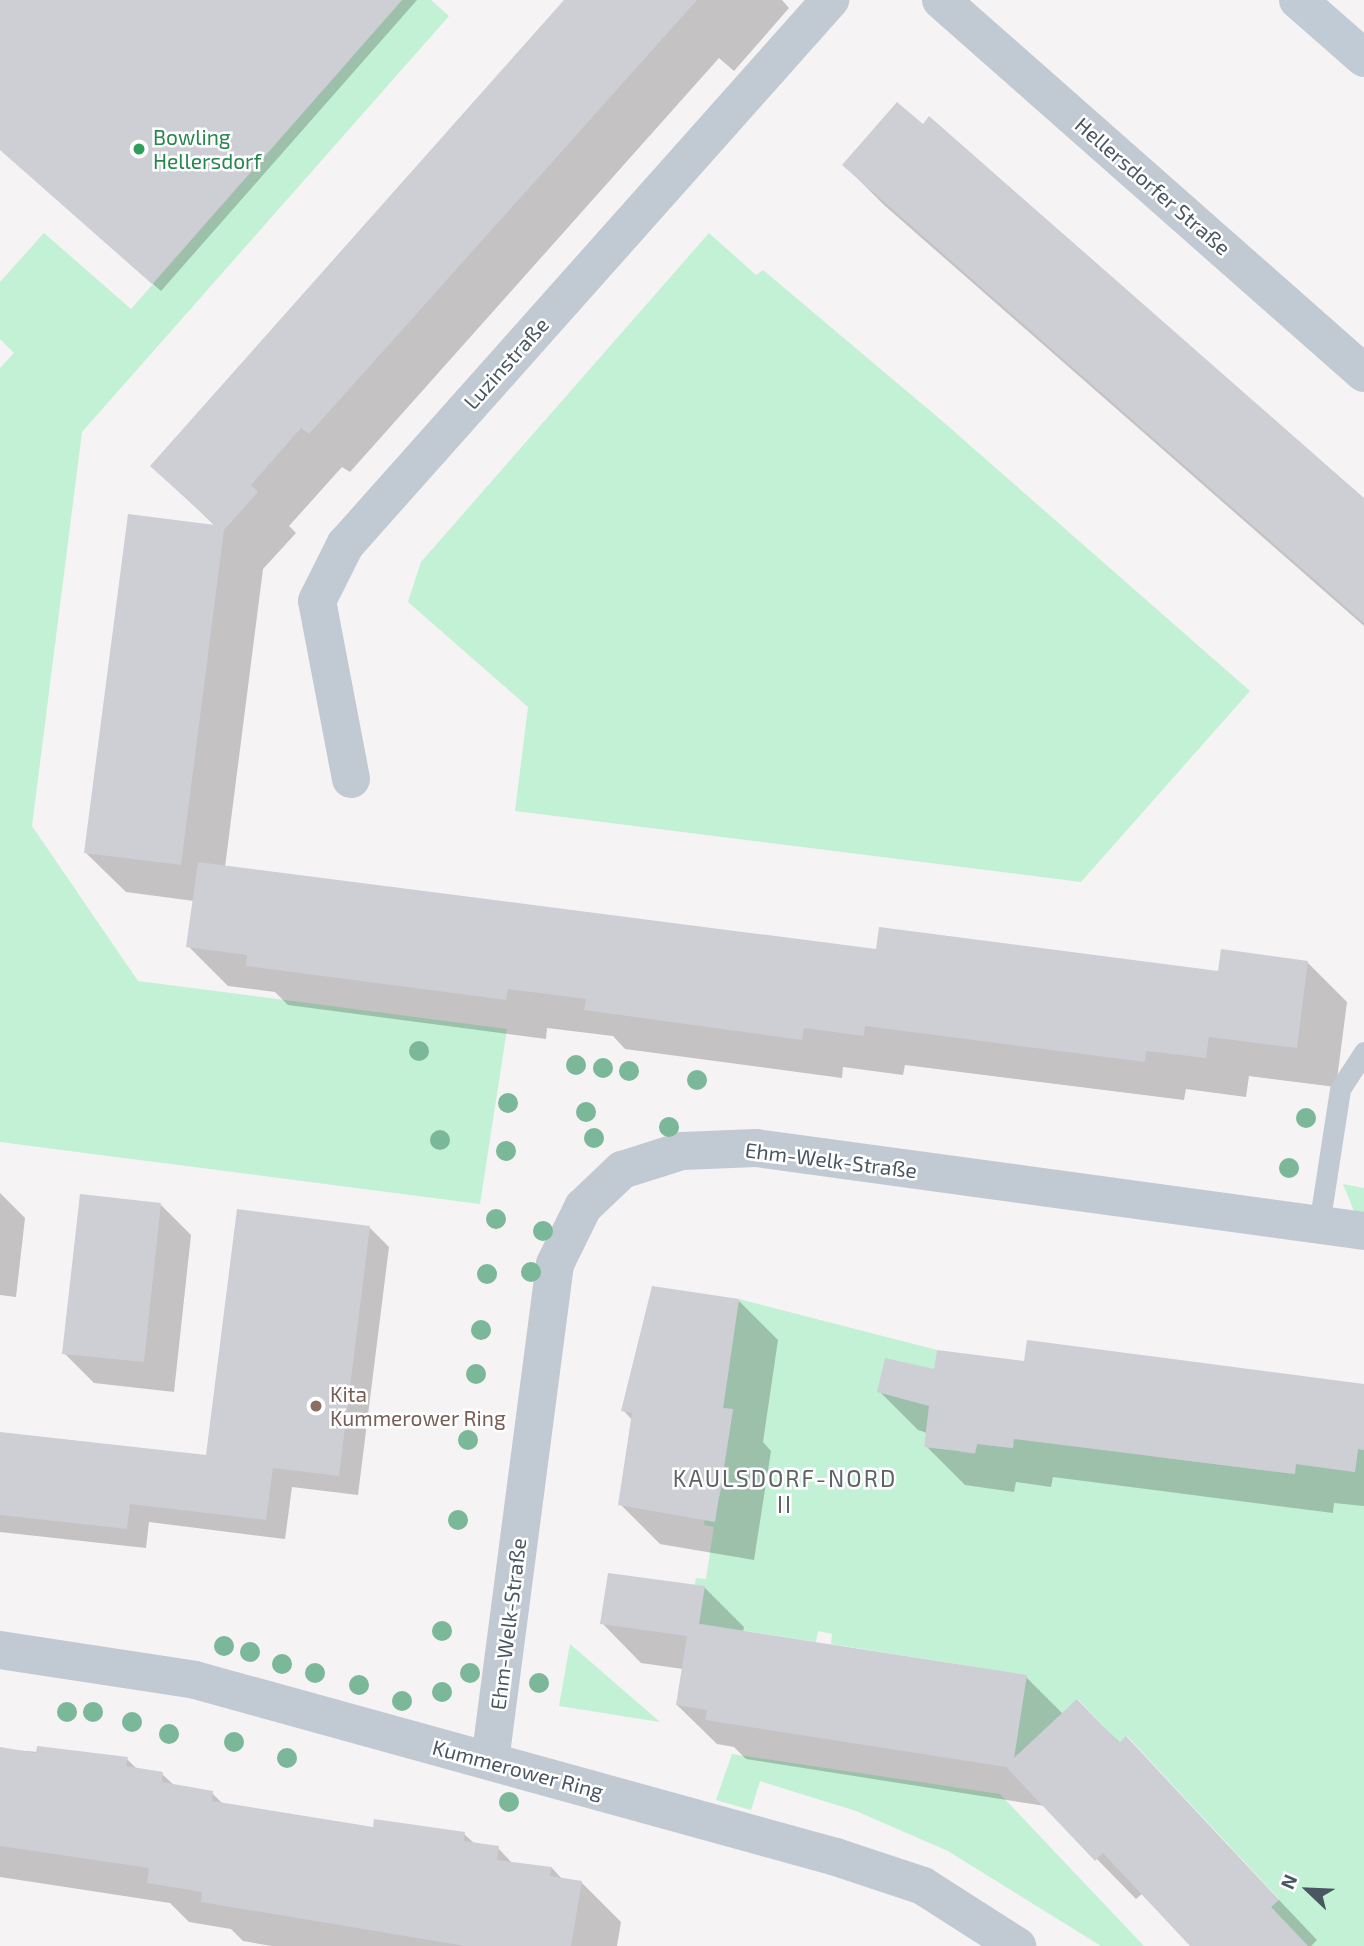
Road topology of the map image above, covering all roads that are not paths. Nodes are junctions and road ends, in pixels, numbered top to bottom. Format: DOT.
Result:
graph roads {
  1 [pos="831,0"];
  2 [pos="941,0"];
  3 [pos="1297,0"];
  4 [pos="1364,58"];
  5 [pos="1364,373"];
  6 [pos="351,779"];
  7 [pos="1364,1052"];
  8 [pos="1319,1225"];
  9 [pos="1364,1231"];
  10 [pos="0,1650"];
  11 [pos="490,1761"];
  12 [pos="1017,1946"];
  1 -- 6 [label="street, Luzinstraße"];
  2 -- 5 [label="street, Hellersdorfer Straße"];
  3 -- 4 [label="main road"];
  7 -- 8 [label="lane"];
  8 -- 9 [label="street, Ehm-Welk-Straße"];
  8 -- 11 [label="street, Ehm-Welk-Straße"];
  10 -- 11 [label="street, Kummerower Ring"];
  11 -- 12 [label="street, Kummerower Ring"];
}
